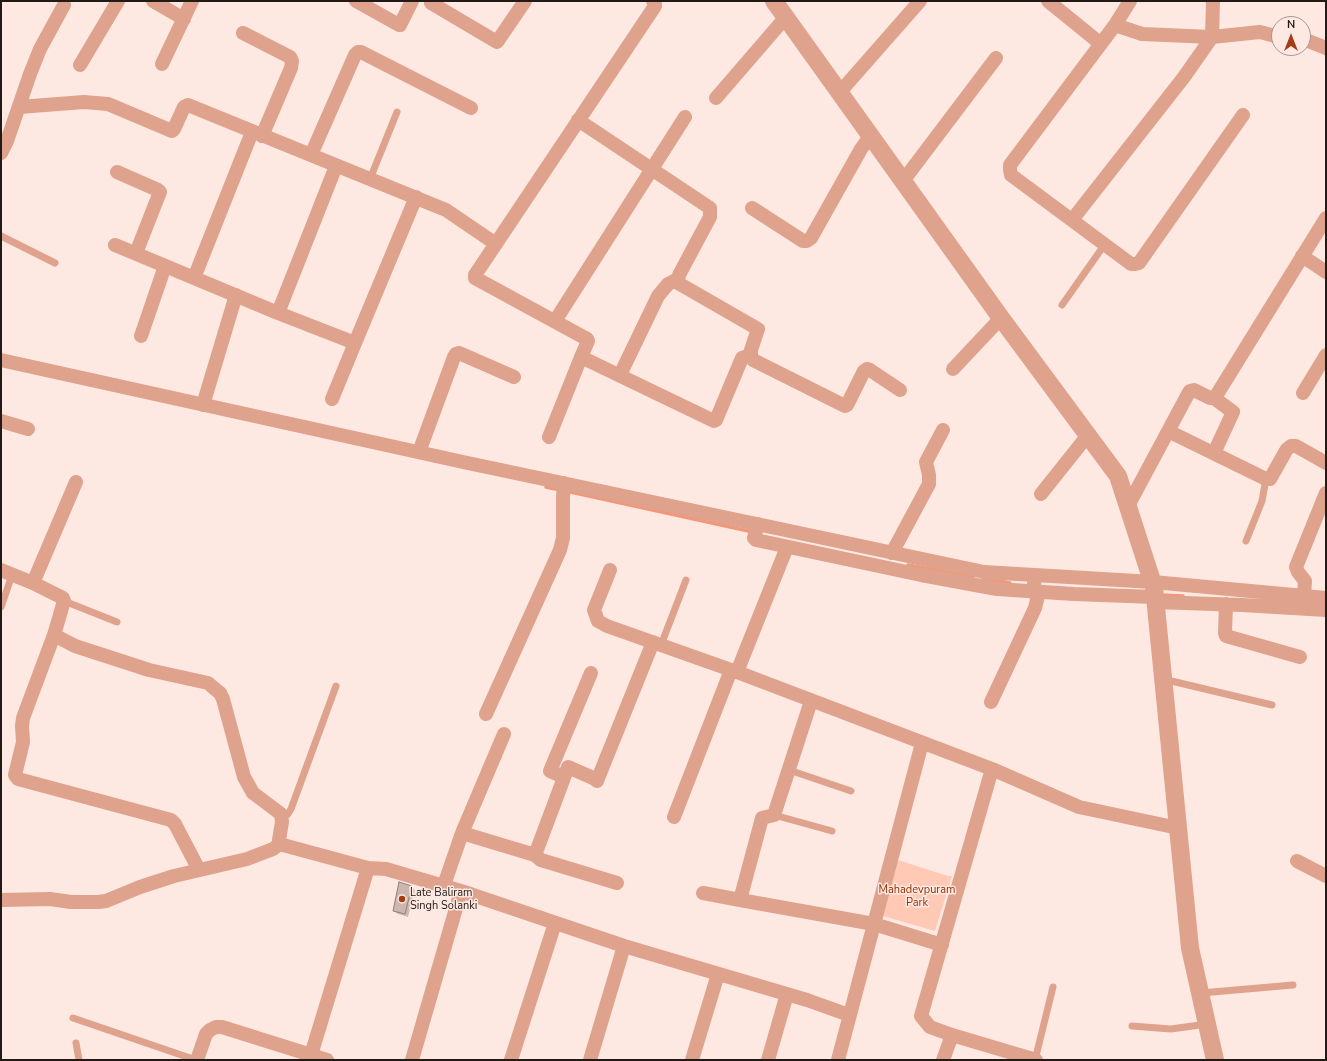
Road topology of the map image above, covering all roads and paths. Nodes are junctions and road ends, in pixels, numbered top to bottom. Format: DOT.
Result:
graph roads {
  1 [pos="118,1"];
  2 [pos="153,1"];
  3 [pos="192,1"];
  4 [pos="356,1"];
  5 [pos="412,1"];
  6 [pos="525,1"];
  7 [pos="653,1"];
  8 [pos="774,1"];
  9 [pos="920,1"];
  10 [pos="1048,1"];
  11 [pos="1130,1"];
  12 [pos="1213,1"];
  13 [pos="431,3"];
  14 [pos="64,5"];
  15 [pos="786,18"];
  16 [pos="184,19"];
  17 [pos="1115,25"];
  18 [pos="243,32"];
  19 [pos="1271,35"];
  20 [pos="1212,36"];
  21 [pos="1311,42"];
  22 [pos="1101,44"];
  23 [pos="1326,48"];
  24 [pos="996,58"];
  25 [pos="162,64"];
  26 [pos="80,65"];
  27 [pos="840,92"];
  28 [pos="716,98"];
  29 [pos="18,107"];
  30 [pos="471,108"];
  31 [pos="397,112"];
  32 [pos="1243,115"];
  33 [pos="685,117"];
  34 [pos="578,120"];
  35 [pos="257,134"];
  36 [pos="871,136"];
  37 [pos="1,153"];
  38 [pos="311,156"];
  39 [pos="336,166"];
  40 [pos="652,169"];
  41 [pos="117,172"];
  42 [pos="370,179"];
  43 [pos="904,181"];
  44 [pos="416,197"];
  45 [pos="752,208"];
  46 [pos="1326,218"];
  47 [pos="1072,220"];
  48 [pos="1,236"];
  49 [pos="496,244"];
  50 [pos="1105,244"];
  51 [pos="115,245"];
  52 [pos="136,253"];
  53 [pos="1302,256"];
  54 [pos="55,263"];
  55 [pos="165,266"];
  56 [pos="1326,272"];
  57 [pos="194,278"];
  58 [pos="678,280"];
  59 [pos="236,296"];
  60 [pos="1062,305"];
  61 [pos="278,313"];
  62 [pos="1002,318"];
  63 [pos="555,320"];
  64 [pos="141,336"];
  65 [pos="355,343"];
  66 [pos="751,355"];
  67 [pos="1326,355"];
  68 [pos="581,357"];
  69 [pos="1,360"];
  70 [pos="953,369"];
  71 [pos="620,375"];
  72 [pos="514,377"];
  73 [pos="900,390"];
  74 [pos="1303,393"];
  75 [pos="1214,398"];
  76 [pos="332,399"];
  77 [pos="203,405"];
  78 [pos="1,421"];
  79 [pos="28,429"];
  80 [pos="943,430"];
  81 [pos="1168,431"];
  82 [pos="1088,435"];
  83 [pos="549,437"];
  84 [pos="419,452"];
  85 [pos="1214,454"];
  86 [pos="1326,463"];
  87 [pos="1266,479"];
  88 [pos="76,482"];
  89 [pos="564,488"];
  90 [pos="1326,492"];
  91 [pos="1041,494"];
  92 [pos="1128,506"];
  93 [pos="756,530"];
  94 [pos="1246,541"];
  95 [pos="787,547"];
  96 [pos="892,553"];
  97 [pos="610,570"];
  98 [pos="6,572"];
  99 [pos="686,580"];
  100 [pos="33,583"];
  101 [pos="1034,583"];
  102 [pos="1154,593"];
  103 [pos="1304,596"];
  104 [pos="1326,598"];
  105 [pos="64,601"];
  106 [pos="1226,604"];
  107 [pos="1,607"];
  108 [pos="1326,610"];
  109 [pos="116,622"];
  110 [pos="54,635"];
  111 [pos="657,644"];
  112 [pos="1300,657"];
  113 [pos="734,671"];
  114 [pos="590,673"];
  115 [pos="1163,679"];
  116 [pos="336,686"];
  117 [pos="811,701"];
  118 [pos="991,702"];
  119 [pos="1272,705"];
  120 [pos="486,714"];
  121 [pos="504,734"];
  122 [pos="922,744"];
  123 [pos="992,769"];
  124 [pos="789,770"];
  125 [pos="564,777"];
  126 [pos="852,791"];
  127 [pos="774,815"];
  128 [pos="674,817"];
  129 [pos="282,818"];
  130 [pos="1178,828"];
  131 [pos="832,831"];
  132 [pos="462,833"];
  133 [pos="281,843"];
  134 [pos="535,855"];
  135 [pos="1297,861"];
  136 [pos="368,868"];
  137 [pos="198,870"];
  138 [pos="1326,876"];
  139 [pos="617,883"];
  140 [pos="444,886"];
  141 [pos="461,891"];
  142 [pos="703,893"];
  143 [pos="1,900"];
  144 [pos="740,900"];
  145 [pos="555,923"];
  146 [pos="874,924"];
  147 [pos="942,945"];
  148 [pos="624,946"];
  149 [pos="718,974"];
  150 [pos="1293,985"];
  151 [pos="1053,987"];
  152 [pos="1201,993"];
  153 [pos="787,994"];
  154 [pos="849,1015"];
  155 [pos="73,1018"];
  156 [pos="1208,1024"];
  157 [pos="1132,1026"];
  158 [pos="952,1035"];
  159 [pos="76,1043"];
  160 [pos="311,1055"];
  161 [pos="79,1060"];
  162 [pos="197,1060"];
  163 [pos="327,1060"];
  164 [pos="412,1060"];
  165 [pos="511,1060"];
  166 [pos="590,1060"];
  167 [pos="692,1060"];
  168 [pos="768,1060"];
  169 [pos="838,1060"];
  170 [pos="943,1060"];
  171 [pos="1036,1060"];
  172 [pos="1215,1060"];
  1 -- 26 [label="street"];
  2 -- 16 [label="street"];
  3 -- 16 [label="street"];
  4 -- 5 [label="street"];
  6 -- 13 [label="street"];
  7 -- 34 [label="street"];
  8 -- 15 [label="street"];
  9 -- 27 [label="street"];
  10 -- 22 [label="street"];
  11 -- 17 [label="street"];
  12 -- 20 [label="street"];
  14 -- 29 [label="street"];
  15 -- 27 [label="street"];
  15 -- 28 [label="street"];
  16 -- 25 [label="street"];
  17 -- 20 [label="street"];
  17 -- 22 [label="street"];
  18 -- 35 [label="street"];
  19 -- 20 [label="street"];
  20 -- 47 [label="street"];
  21 -- 23 [label="street"];
  22 -- 47 [label="street"];
  24 -- 43 [label="street"];
  27 -- 36 [label="street"];
  29 -- 35 [label="street"];
  29 -- 37 [label="street"];
  30 -- 38 [label="street"];
  31 -- 42 [label="lane"];
  32 -- 50 [label="street"];
  33 -- 40 [label="street"];
  34 -- 40 [label="street"];
  34 -- 49 [label="street"];
  35 -- 38 [label="street"];
  35 -- 57 [label="street"];
  36 -- 43 [label="street"];
  36 -- 45 [label="street"];
  38 -- 39 [label="street"];
  39 -- 42 [label="street"];
  39 -- 61 [label="street"];
  40 -- 58 [label="street"];
  40 -- 63 [label="street"];
  41 -- 52 [label="street"];
  42 -- 44 [label="street"];
  43 -- 62 [label="street"];
  44 -- 49 [label="street"];
  44 -- 65 [label="street"];
  46 -- 53 [label="street"];
  47 -- 50 [label="street"];
  48 -- 54 [label="lane"];
  49 -- 63 [label="street"];
  50 -- 60 [label="lane"];
  51 -- 52 [label="street"];
  52 -- 55 [label="street"];
  53 -- 56 [label="street"];
  53 -- 75 [label="street"];
  55 -- 57 [label="street"];
  55 -- 64 [label="street"];
  57 -- 59 [label="street"];
  58 -- 66 [label="street"];
  58 -- 71 [label="street"];
  59 -- 61 [label="street"];
  59 -- 77 [label="street"];
  61 -- 65 [label="street"];
  62 -- 70 [label="street"];
  62 -- 82 [label="street"];
  63 -- 68 [label="street"];
  65 -- 76 [label="street"];
  66 -- 71 [label="street"];
  66 -- 73 [label="street"];
  67 -- 74 [label="street"];
  68 -- 71 [label="street"];
  68 -- 83 [label="street"];
  69 -- 77 [label="street"];
  72 -- 84 [label="street"];
  75 -- 81 [label="street"];
  75 -- 85 [label="street"];
  77 -- 84 [label="street"];
  78 -- 79 [label="street"];
  80 -- 96 [label="street"];
  81 -- 85 [label="street"];
  81 -- 92 [label="street"];
  82 -- 91 [label="street"];
  82 -- 92 [label="street"];
  84 -- 89 [label="street"];
  85 -- 87 [label="street"];
  86 -- 87 [label="street"];
  87 -- 94 [label="lane"];
  88 -- 100 [label="street"];
  89 -- 93 [label="street"];
  89 -- 120 [label="street"];
  90 -- 103 [label="street"];
  92 -- 102 [label="street"];
  93 -- 95 [label="street"];
  93 -- 96 [label="street"];
  95 -- 101 [label="street"];
  95 -- 113 [label="street"];
  96 -- 101 [label="street"];
  97 -- 111 [label="street"];
  98 -- 100 [label="street"];
  98 -- 107 [label="lane"];
  99 -- 111 [label="lane"];
  100 -- 105 [label="street"];
  101 -- 102 [label="street"];
  101 -- 118 [label="street"];
  102 -- 103 [label="street"];
  102 -- 106 [label="street"];
  102 -- 115 [label="street"];
  103 -- 104 [label="street"];
  105 -- 109 [label="lane"];
  105 -- 110 [label="street"];
  106 -- 108 [label="street"];
  106 -- 112 [label="street"];
  110 -- 129 [label="street"];
  110 -- 137 [label="street"];
  111 -- 113 [label="street"];
  111 -- 125 [label="street"];
  113 -- 117 [label="street"];
  113 -- 128 [label="street"];
  114 -- 125 [label="street"];
  115 -- 119 [label="lane"];
  115 -- 130 [label="street"];
  116 -- 129 [label="lane"];
  117 -- 122 [label="street"];
  117 -- 124 [label="street"];
  121 -- 132 [label="street"];
  122 -- 123 [label="street"];
  122 -- 146 [label="street"];
  123 -- 130 [label="street"];
  123 -- 147 [label="street"];
  124 -- 126 [label="lane"];
  124 -- 127 [label="street"];
  125 -- 134 [label="street"];
  127 -- 131 [label="lane"];
  127 -- 144 [label="street"];
  129 -- 133 [label="street"];
  130 -- 152 [label="street"];
  132 -- 134 [label="street"];
  132 -- 140 [label="street"];
  133 -- 136 [label="street"];
  133 -- 137 [label="street"];
  134 -- 139 [label="street"];
  135 -- 138 [label="street"];
  136 -- 140 [label="street"];
  136 -- 160 [label="street"];
  137 -- 143 [label="street"];
  140 -- 141 [label="street"];
  141 -- 145 [label="street"];
  141 -- 164 [label="street"];
  142 -- 144 [label="street"];
  144 -- 146 [label="street"];
  145 -- 148 [label="street"];
  145 -- 165 [label="street"];
  146 -- 147 [label="street"];
  146 -- 154 [label="street"];
  147 -- 158 [label="street"];
  148 -- 149 [label="street"];
  148 -- 166 [label="street"];
  149 -- 153 [label="street"];
  149 -- 167 [label="street"];
  150 -- 152 [label="lane"];
  151 -- 171 [label="lane"];
  152 -- 156 [label="street"];
  153 -- 154 [label="street"];
  153 -- 168 [label="street"];
  154 -- 169 [label="street"];
  155 -- 162 [label="lane"];
  156 -- 157 [label="lane"];
  156 -- 172 [label="street"];
  158 -- 170 [label="street"];
  158 -- 171 [label="street"];
  159 -- 161 [label="lane"];
  160 -- 162 [label="street"];
  160 -- 163 [label="street"];
}
